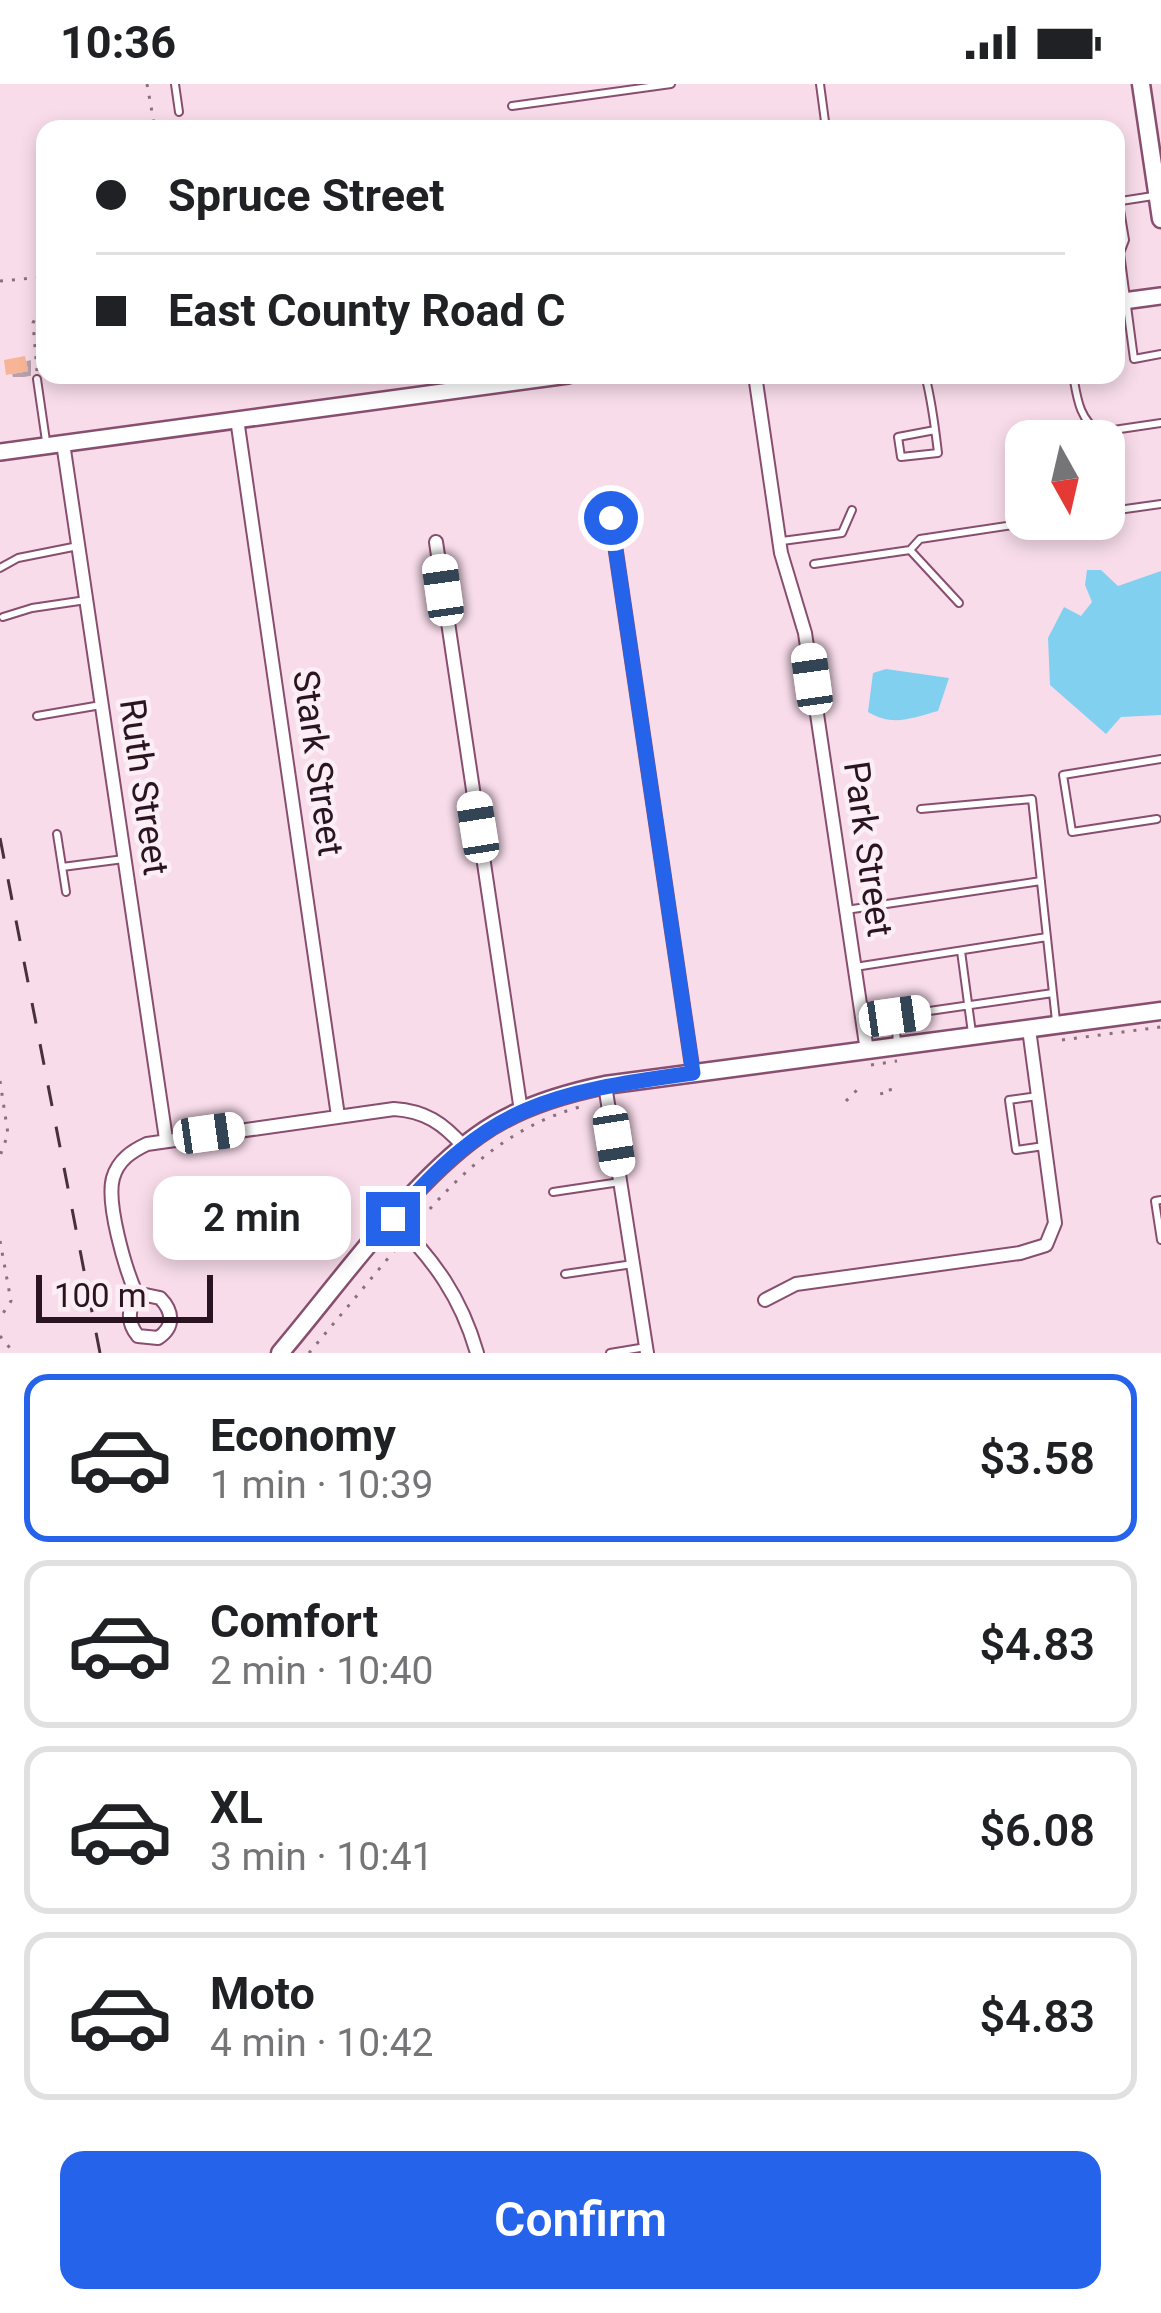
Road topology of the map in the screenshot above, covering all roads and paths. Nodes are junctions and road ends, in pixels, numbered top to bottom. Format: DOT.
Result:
graph roads {
  1 [pos="147,84"];
  2 [pos="176,84"];
  3 [pos="671,84"];
  4 [pos="820,84"];
  5 [pos="1141,84"];
  6 [pos="512,106"];
  7 [pos="179,112"];
  8 [pos="153,120"];
  9 [pos="825,120"];
  10 [pos="1155,145"];
  11 [pos="1157,196"];
  12 [pos="1125,200"];
  13 [pos="1161,219"];
  14 [pos="36,278"];
  15 [pos="0,280"];
  16 [pos="1161,296"];
  17 [pos="1125,300"];
  18 [pos="36,317"];
  19 [pos="1125,319"];
  20 [pos="1161,355"];
  21 [pos="36,365"];
  22 [pos="38,384"];
  23 [pos="502,384"];
  24 [pos="755,384"];
  25 [pos="927,384"];
  26 [pos="1075,384"];
  27 [pos="238,419"];
  28 [pos="1161,423"];
  29 [pos="935,430"];
  30 [pos="55,444"];
  31 [pos="0,452"];
  32 [pos="1161,504"];
  33 [pos="1125,509"];
  34 [pos="852,511"];
  35 [pos="611,518"];
  36 [pos="1005,526"];
  37 [pos="779,541"];
  38 [pos="436,542"];
  39 [pos="78,546"];
  40 [pos="910,550"];
  41 [pos="814,564"];
  42 [pos="0,568"];
  43 [pos="86,600"];
  44 [pos="959,603"];
  45 [pos="2,617"];
  46 [pos="101,705"];
  47 [pos="38,716"];
  48 [pos="1161,760"];
  49 [pos="921,809"];
  50 [pos="1156,819"];
  51 [pos="57,834"];
  52 [pos="124,859"];
  53 [pos="62,867"];
  54 [pos="1041,880"];
  55 [pos="66,892"];
  56 [pos="846,910"];
  57 [pos="1047,938"];
  58 [pos="961,951"];
  59 [pos="855,968"];
  60 [pos="1053,993"];
  61 [pos="968,1005"];
  62 [pos="1161,1011"];
  63 [pos="1161,1027"];
  64 [pos="1029,1029"];
  65 [pos="1059,1032"];
  66 [pos="973,1036"];
  67 [pos="897,1047"];
  68 [pos="867,1051"];
  69 [pos="693,1073"];
  70 [pos="0,1081"];
  71 [pos="605,1085"];
  72 [pos="896,1089"];
  73 [pos="857,1090"];
  74 [pos="882,1095"];
  75 [pos="1038,1096"];
  76 [pos="846,1101"];
  77 [pos="593,1103"];
  78 [pos="521,1112"];
  79 [pos="338,1116"];
  80 [pos="166,1139"];
  81 [pos="1045,1146"];
  82 [pos="464,1147"];
  83 [pos="0,1156"];
  84 [pos="620,1182"];
  85 [pos="553,1192"];
  86 [pos="1161,1200"];
  87 [pos="393,1219"];
  88 [pos="414,1227"];
  89 [pos="403,1240"];
  90 [pos="1161,1240"];
  91 [pos="0,1241"];
  92 [pos="633,1264"];
  93 [pos="565,1274"];
  94 [pos="136,1293"];
  95 [pos="765,1300"];
  96 [pos="0,1318"];
  97 [pos="0,1336"];
  98 [pos="646,1350"];
  99 [pos="14,1353"];
  100 [pos="280,1353"];
  101 [pos="309,1353"];
  102 [pos="477,1353"];
  103 [pos="610,1353"];
  1 -- 8 [label="path"];
  2 -- 7 [label="lane"];
  3 -- 6 [label="lane"];
  4 -- 9 [label="lane"];
  5 -- 10 [label="main road"];
  10 -- 11 [label="main road"];
  11 -- 12 [label="lane"];
  11 -- 13 [label="main road"];
  14 -- 15 [label="path"];
  16 -- 17 [label="street"];
  18 -- 21 [label="path"];
  19 -- 20 [label="lane"];
  22 -- 30 [label="lane"];
  23 -- 27 [label="street"];
  24 -- 37 [label="street, Park Street"];
  25 -- 29 [label="lane"];
  26 -- 28 [label="lane"];
  27 -- 30 [label="street"];
  27 -- 79 [label="street, Stark Street"];
  29 -- 29 [label="lane"];
  30 -- 31 [label="street"];
  30 -- 39 [label="street, Ruth Street"];
  32 -- 33 [label="lane"];
  34 -- 37 [label="lane"];
  35 -- 69 [label="street"];
  36 -- 40 [label="lane"];
  37 -- 56 [label="street, Park Street"];
  38 -- 78 [label="street"];
  39 -- 42 [label="lane"];
  39 -- 43 [label="street, Ruth Street"];
  40 -- 41 [label="lane"];
  40 -- 44 [label="lane"];
  43 -- 45 [label="lane"];
  43 -- 46 [label="street, Ruth Street"];
  46 -- 47 [label="lane"];
  46 -- 52 [label="street, Ruth Street"];
  48 -- 50 [label="lane"];
  49 -- 54 [label="lane"];
  51 -- 53 [label="lane"];
  52 -- 53 [label="lane"];
  52 -- 80 [label="street, Ruth Street"];
  53 -- 55 [label="lane"];
  54 -- 56 [label="lane"];
  54 -- 57 [label="lane"];
  56 -- 59 [label="street, Park Street"];
  57 -- 58 [label="lane"];
  57 -- 60 [label="lane"];
  58 -- 59 [label="lane"];
  58 -- 61 [label="lane"];
  59 -- 68 [label="street, Park Street"];
  60 -- 61 [label="lane"];
  60 -- 65 [label="lane"];
  61 -- 66 [label="lane"];
  61 -- 67 [label="lane"];
  62 -- 65 [label="main road"];
  63 -- 65 [label="path"];
  64 -- 65 [label="main road"];
  64 -- 66 [label="main road"];
  64 -- 75 [label="street"];
  66 -- 67 [label="main road"];
  67 -- 68 [label="main road"];
  68 -- 69 [label="main road"];
  69 -- 71 [label="main road"];
  70 -- 83 [label="path"];
  71 -- 78 [label="main road"];
  71 -- 84 [label="street"];
  72 -- 74 [label="path"];
  73 -- 76 [label="path"];
  75 -- 81 [label="street"];
  75 -- 81 [label="lane"];
  77 -- 88 [label="path"];
  78 -- 82 [label="main road"];
  79 -- 80 [label="street"];
  79 -- 82 [label="street"];
  80 -- 94 [label="street"];
  81 -- 95 [label="street"];
  82 -- 87 [label="main road"];
  84 -- 85 [label="lane"];
  84 -- 92 [label="street"];
  86 -- 90 [label="lane"];
  87 -- 100 [label="main road"];
  87 -- 102 [label="street"];
  89 -- 101 [label="path"];
  91 -- 96 [label="path"];
  92 -- 93 [label="lane"];
  92 -- 98 [label="street"];
  97 -- 99 [label="path"];
  98 -- 103 [label="lane"];
}
